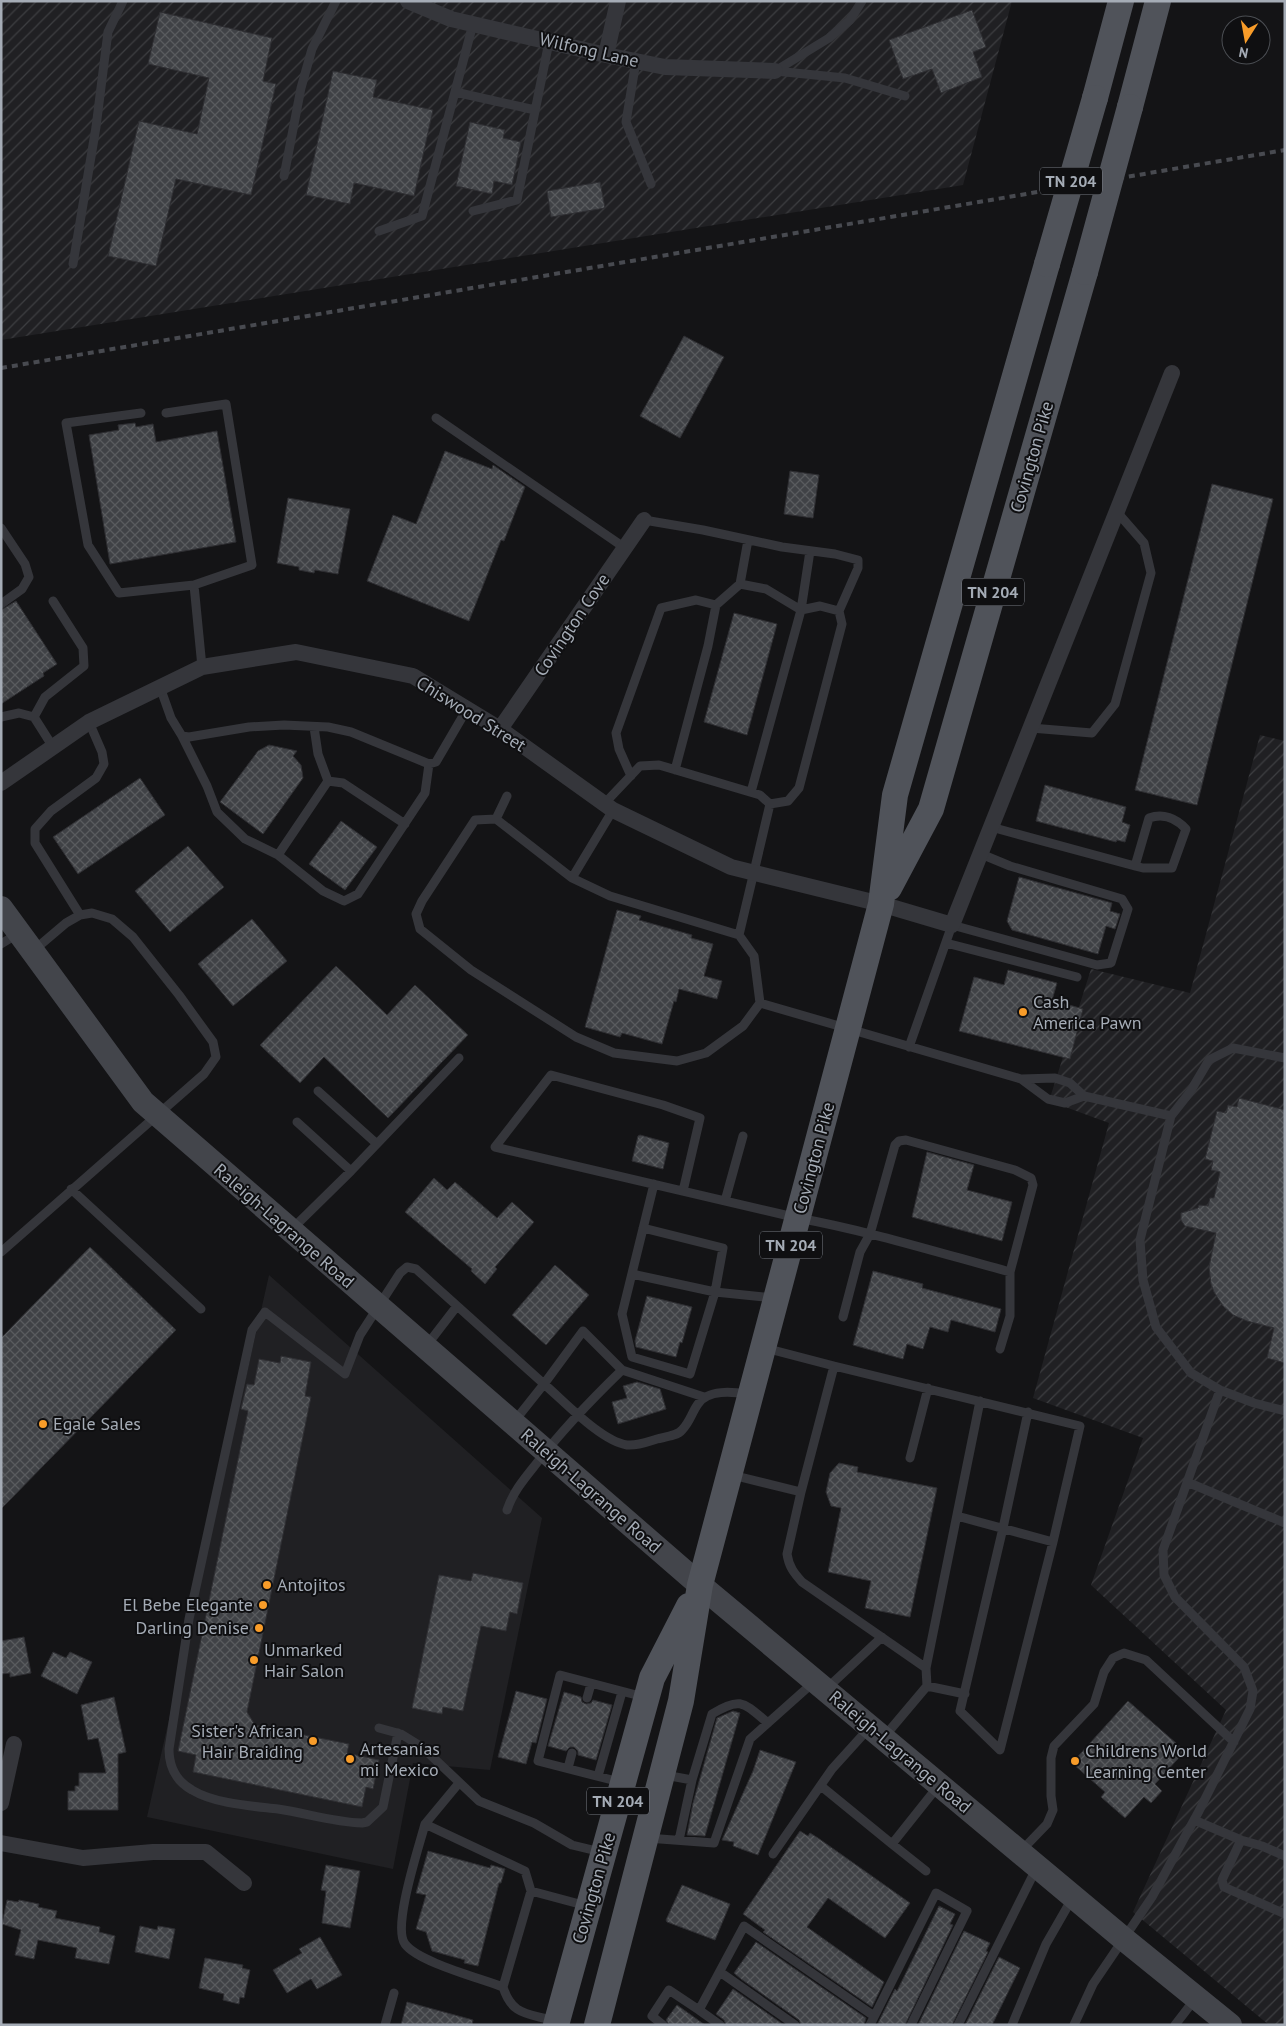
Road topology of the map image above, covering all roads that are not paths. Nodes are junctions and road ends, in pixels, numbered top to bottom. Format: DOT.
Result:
graph roads {
  1 [pos="123,1"];
  2 [pos="336,1"];
  3 [pos="408,1"];
  4 [pos="618,1"];
  5 [pos="862,1"];
  6 [pos="1121,1"];
  7 [pos="1158,1"];
  8 [pos="473,24"];
  9 [pos="549,42"];
  10 [pos="606,56"];
  11 [pos="636,61"];
  12 [pos="775,71"];
  13 [pos="454,92"];
  14 [pos="905,96"];
  15 [pos="535,110"];
  16 [pos="284,176"];
  17 [pos="651,184"];
  18 [pos="473,211"];
  19 [pos="379,231"];
  20 [pos="73,264"];
  21 [pos="1172,373"];
  22 [pos="141,413"];
  23 [pos="166,413"];
  24 [pos="436,418"];
  25 [pos="1117,512"];
  26 [pos="644,520"];
  27 [pos="1,528"];
  28 [pos="748,540"];
  29 [pos="625,548"];
  30 [pos="810,550"];
  31 [pos="740,584"];
  32 [pos="194,585"];
  33 [pos="53,601"];
  34 [pos="1,604"];
  35 [pos="716,605"];
  36 [pos="801,610"];
  37 [pos="839,611"];
  38 [pos="202,667"];
  39 [pos="160,687"];
  40 [pos="467,709"];
  41 [pos="1,717"];
  42 [pos="34,717"];
  43 [pos="89,722"];
  44 [pos="314,727"];
  45 [pos="1031,728"];
  46 [pos="500,729"];
  47 [pos="182,736"];
  48 [pos="53,747"];
  49 [pos="429,764"];
  50 [pos="675,770"];
  51 [pos="631,776"];
  52 [pos="328,781"];
  53 [pos="1,783"];
  54 [pos="751,792"];
  55 [pos="507,796"];
  56 [pos="770,804"];
  57 [pos="608,807"];
  58 [pos="496,819"];
  59 [pos="405,824"];
  60 [pos="992,827"];
  61 [pos="981,854"];
  62 [pos="278,855"];
  63 [pos="1135,866"];
  64 [pos="753,872"];
  65 [pos="572,878"];
  66 [pos="881,904"];
  67 [pos="1,908"];
  68 [pos="80,915"];
  69 [pos="952,925"];
  70 [pos="739,935"];
  71 [pos="18,943"];
  72 [pos="946,943"];
  73 [pos="1077,977"];
  74 [pos="760,1003"];
  75 [pos="848,1030"];
  76 [pos="909,1047"];
  77 [pos="459,1058"];
  78 [pos="1285,1058"];
  79 [pos="1021,1079"];
  80 [pos="318,1091"];
  81 [pos="1084,1096"];
  82 [pos="156,1114"];
  83 [pos="1171,1116"];
  84 [pos="297,1122"];
  85 [pos="743,1136"];
  86 [pos="378,1144"];
  87 [pos="351,1171"];
  88 [pos="654,1184"];
  89 [pos="71,1189"];
  90 [pos="683,1191"];
  91 [pos="725,1201"];
  92 [pos="798,1218"];
  93 [pos="643,1228"];
  94 [pos="290,1230"];
  95 [pos="870,1234"];
  96 [pos="1,1252"];
  97 [pos="1010,1272"];
  98 [pos="632,1274"];
  99 [pos="715,1292"];
  100 [pos="776,1298"];
  101 [pos="458,1306"];
  102 [pos="378,1307"];
  103 [pos="201,1309"];
  104 [pos="843,1317"];
  105 [pos="425,1348"];
  106 [pos="763,1348"];
  107 [pos="1000,1348"];
  108 [pos="834,1366"];
  109 [pos="622,1370"];
  110 [pos="544,1384"];
  111 [pos="928,1388"];
  112 [pos="1220,1390"];
  113 [pos="751,1394"];
  114 [pos="704,1397"];
  115 [pos="980,1401"];
  116 [pos="1028,1412"];
  117 [pos="1285,1412"];
  118 [pos="578,1413"];
  119 [pos="513,1423"];
  120 [pos="545,1452"];
  121 [pos="910,1458"];
  122 [pos="730,1475"];
  123 [pos="1187,1482"];
  124 [pos="802,1492"];
  125 [pos="507,1510"];
  126 [pos="957,1516"];
  127 [pos="1285,1523"];
  128 [pos="1003,1528"];
  129 [pos="1053,1542"];
  130 [pos="700,1586"];
  131 [pos="882,1637"];
  132 [pos="926,1668"];
  133 [pos="591,1684"];
  134 [pos="820,1685"];
  135 [pos="927,1686"];
  136 [pos="964,1694"];
  137 [pos="634,1695"];
  138 [pos="587,1698"];
  139 [pos="768,1723"];
  140 [pos="380,1728"];
  141 [pos="876,1732"];
  142 [pos="398,1733"];
  143 [pos="1234,1742"];
  144 [pos="14,1744"];
  145 [pos="572,1753"];
  146 [pos="568,1768"];
  147 [pos="662,1775"];
  148 [pos="598,1776"];
  149 [pos="692,1780"];
  150 [pos="459,1783"];
  151 [pos="623,1783"];
  152 [pos="939,1785"];
  153 [pos="821,1786"];
  154 [pos="1,1803"];
  155 [pos="1194,1820"];
  156 [pos="425,1824"];
  157 [pos="646,1838"];
  158 [pos="678,1840"];
  159 [pos="1241,1840"];
  160 [pos="1,1843"];
  161 [pos="892,1844"];
  162 [pos="604,1852"];
  163 [pos="773,1854"];
  164 [pos="1285,1856"];
  165 [pos="1029,1859"];
  166 [pos="926,1871"];
  167 [pos="244,1883"];
  168 [pos="531,1891"];
  169 [pos="1073,1897"];
  170 [pos="588,1906"];
  171 [pos="1285,1914"];
  172 [pos="1125,1940"];
  173 [pos="720,1972"];
  174 [pos="503,1986"];
  175 [pos="394,1993"];
  176 [pos="1196,1998"];
  177 [pos="699,2010"];
  178 [pos="874,2016"];
  179 [pos="556,2023"];
  180 [pos="385,2025"];
  181 [pos="597,2025"];
  182 [pos="663,2025"];
  183 [pos="720,2025"];
  184 [pos="795,2025"];
  185 [pos="870,2025"];
  186 [pos="911,2025"];
  187 [pos="958,2025"];
  188 [pos="1012,2025"];
  189 [pos="1074,2025"];
  190 [pos="1175,2025"];
  191 [pos="1230,2025"];
  1 -- 20 [label="lane"];
  2 -- 16 [label="lane"];
  3 -- 8 [label="street, Wilfong Lane"];
  4 -- 10 [label="street"];
  5 -- 12 [label="lane"];
  6 -- 66 [label="main road, Covington Pike / TN 204, bridge"];
  7 -- 66 [label="main road, Covington Pike / TN 204, bridge"];
  8 -- 9 [label="street, Wilfong Lane"];
  8 -- 13 [label="lane"];
  9 -- 10 [label="street, Wilfong Lane"];
  9 -- 15 [label="lane"];
  10 -- 11 [label="street, Wilfong Lane"];
  11 -- 12 [label="street, Wilfong Lane"];
  11 -- 17 [label="lane"];
  12 -- 14 [label="lane"];
  13 -- 15 [label="lane"];
  13 -- 19 [label="lane"];
  15 -- 18 [label="lane"];
  21 -- 25 [label="street"];
  22 -- 32 [label="lane"];
  23 -- 32 [label="lane"];
  24 -- 29 [label="lane"];
  25 -- 45 [label="street"];
  25 -- 45 [label="lane"];
  26 -- 28 [label="lane"];
  26 -- 29 [label="street, Covington Cove"];
  27 -- 34 [label="lane"];
  28 -- 30 [label="lane"];
  28 -- 31 [label="lane"];
  29 -- 46 [label="street, Covington Cove"];
  30 -- 36 [label="lane"];
  30 -- 37 [label="lane"];
  31 -- 35 [label="lane"];
  31 -- 36 [label="lane"];
  32 -- 38 [label="lane"];
  33 -- 42 [label="lane"];
  35 -- 50 [label="lane"];
  35 -- 51 [label="lane"];
  36 -- 37 [label="lane"];
  36 -- 54 [label="lane"];
  37 -- 56 [label="lane"];
  38 -- 39 [label="street, Chiswood Street"];
  38 -- 40 [label="street, Chiswood Street"];
  39 -- 43 [label="street, Chiswood Street"];
  39 -- 47 [label="lane"];
  40 -- 46 [label="street, Chiswood Street"];
  40 -- 49 [label="lane"];
  41 -- 42 [label="lane"];
  42 -- 48 [label="lane"];
  43 -- 48 [label="street, Chiswood Street"];
  43 -- 68 [label="lane"];
  44 -- 47 [label="lane"];
  44 -- 49 [label="lane"];
  44 -- 52 [label="lane"];
  45 -- 60 [label="street"];
  46 -- 57 [label="street, Chiswood Street"];
  47 -- 62 [label="lane"];
  48 -- 53 [label="street, Chiswood Street"];
  49 -- 59 [label="lane"];
  50 -- 51 [label="lane"];
  50 -- 54 [label="lane"];
  51 -- 57 [label="lane"];
  52 -- 59 [label="lane"];
  52 -- 62 [label="lane"];
  54 -- 56 [label="lane"];
  55 -- 58 [label="lane"];
  56 -- 64 [label="lane"];
  57 -- 64 [label="street, Chiswood Street"];
  57 -- 65 [label="lane"];
  58 -- 65 [label="lane"];
  58 -- 74 [label="lane"];
  59 -- 62 [label="lane"];
  60 -- 61 [label="street"];
  60 -- 63 [label="lane"];
  61 -- 69 [label="street"];
  61 -- 69 [label="lane"];
  63 -- 63 [label="lane"];
  64 -- 66 [label="street, Chiswood Street"];
  64 -- 70 [label="lane"];
  65 -- 70 [label="lane"];
  66 -- 69 [label="street, Chiswood Street"];
  66 -- 75 [label="main road, Covington Pike / TN 204"];
  67 -- 71 [label="main road, Raleigh-Lagrange Road"];
  68 -- 71 [label="lane"];
  68 -- 82 [label="lane"];
  69 -- 72 [label="lane"];
  70 -- 74 [label="lane"];
  71 -- 82 [label="main road, Raleigh-Lagrange Road"];
  72 -- 73 [label="lane"];
  72 -- 76 [label="lane"];
  74 -- 75 [label="lane"];
  75 -- 76 [label="lane"];
  75 -- 92 [label="main road, Covington Pike / TN 204"];
  76 -- 79 [label="lane"];
  77 -- 86 [label="lane"];
  78 -- 83 [label="lane"];
  79 -- 81 [label="lane"];
  79 -- 81 [label="lane"];
  80 -- 86 [label="lane"];
  81 -- 83 [label="lane"];
  82 -- 89 [label="lane"];
  82 -- 94 [label="main road, Raleigh-Lagrange Road"];
  83 -- 112 [label="lane"];
  84 -- 87 [label="lane"];
  85 -- 91 [label="lane"];
  86 -- 87 [label="lane"];
  87 -- 94 [label="lane"];
  88 -- 90 [label="lane"];
  88 -- 90 [label="lane"];
  88 -- 93 [label="lane"];
  89 -- 96 [label="lane"];
  89 -- 103 [label="lane"];
  90 -- 91 [label="lane"];
  91 -- 92 [label="lane"];
  92 -- 95 [label="lane"];
  92 -- 100 [label="main road, Covington Pike / TN 204"];
  93 -- 98 [label="lane"];
  93 -- 99 [label="lane"];
  94 -- 102 [label="main road, Raleigh-Lagrange Road"];
  95 -- 97 [label="lane"];
  95 -- 97 [label="lane"];
  95 -- 104 [label="lane"];
  97 -- 107 [label="lane"];
  98 -- 99 [label="lane"];
  98 -- 99 [label="lane"];
  99 -- 100 [label="lane"];
  100 -- 106 [label="main road, Covington Pike / TN 204"];
  101 -- 102 [label="lane"];
  101 -- 105 [label="lane"];
  101 -- 110 [label="lane"];
  102 -- 105 [label="main road, Raleigh-Lagrange Road"];
  102 -- 142 [label="lane"];
  105 -- 119 [label="main road, Raleigh-Lagrange Road"];
  106 -- 108 [label="lane"];
  106 -- 113 [label="main road, Covington Pike / TN 204"];
  108 -- 111 [label="lane"];
  108 -- 124 [label="lane"];
  109 -- 110 [label="lane"];
  109 -- 114 [label="lane"];
  109 -- 118 [label="lane"];
  110 -- 118 [label="lane"];
  110 -- 119 [label="lane"];
  111 -- 115 [label="lane"];
  111 -- 121 [label="lane"];
  112 -- 117 [label="lane"];
  112 -- 123 [label="lane"];
  113 -- 114 [label="lane"];
  113 -- 122 [label="main road, Covington Pike / TN 204"];
  114 -- 118 [label="lane"];
  115 -- 116 [label="lane"];
  115 -- 126 [label="lane"];
  116 -- 128 [label="lane"];
  116 -- 129 [label="lane"];
  118 -- 120 [label="lane"];
  119 -- 120 [label="main road, Raleigh-Lagrange Road"];
  120 -- 125 [label="lane"];
  120 -- 130 [label="main road, Raleigh-Lagrange Road"];
  122 -- 124 [label="lane"];
  122 -- 130 [label="main road, Covington Pike / TN 204"];
  123 -- 127 [label="lane"];
  123 -- 143 [label="lane"];
  124 -- 131 [label="lane"];
  126 -- 128 [label="lane"];
  126 -- 132 [label="lane"];
  128 -- 129 [label="lane"];
  128 -- 136 [label="lane"];
  129 -- 136 [label="lane"];
  130 -- 134 [label="main road, Raleigh-Lagrange Road"];
  130 -- 137 [label="main road, Covington Pike / TN 204"];
  130 -- 147 [label="main road, Covington Pike / TN 204"];
  131 -- 132 [label="lane"];
  131 -- 134 [label="lane"];
  132 -- 135 [label="lane"];
  133 -- 137 [label="lane"];
  133 -- 138 [label="lane"];
  133 -- 146 [label="lane"];
  134 -- 139 [label="lane"];
  134 -- 141 [label="main road, Raleigh-Lagrange Road"];
  135 -- 136 [label="lane"];
  135 -- 141 [label="lane"];
  137 -- 148 [label="lane"];
  137 -- 151 [label="main road, Covington Pike / TN 204"];
  139 -- 149 [label="lane"];
  139 -- 158 [label="lane"];
  140 -- 142 [label="lane"];
  141 -- 152 [label="main road, Raleigh-Lagrange Road"];
  141 -- 153 [label="lane"];
  142 -- 150 [label="lane"];
  143 -- 155 [label="lane"];
  143 -- 165 [label="lane"];
  144 -- 154 [label="street"];
  145 -- 146 [label="lane"];
  146 -- 148 [label="lane"];
  147 -- 149 [label="lane"];
  147 -- 157 [label="main road, Covington Pike / TN 204"];
  148 -- 151 [label="lane"];
  149 -- 158 [label="lane"];
  150 -- 156 [label="lane"];
  150 -- 162 [label="lane"];
  151 -- 162 [label="main road, Covington Pike / TN 204"];
  152 -- 161 [label="lane"];
  152 -- 165 [label="main road, Raleigh-Lagrange Road"];
  153 -- 161 [label="lane"];
  153 -- 163 [label="lane"];
  155 -- 159 [label="lane"];
  155 -- 172 [label="lane"];
  156 -- 168 [label="lane"];
  156 -- 174 [label="lane"];
  157 -- 158 [label="lane"];
  157 -- 181 [label="main road, Covington Pike / TN 204"];
  159 -- 164 [label="lane"];
  159 -- 171 [label="lane"];
  160 -- 167 [label="street"];
  161 -- 166 [label="lane"];
  162 -- 170 [label="main road, Covington Pike / TN 204"];
  165 -- 169 [label="main road, Raleigh-Lagrange Road"];
  165 -- 187 [label="lane"];
  168 -- 170 [label="lane"];
  168 -- 174 [label="lane"];
  169 -- 172 [label="main road, Raleigh-Lagrange Road"];
  169 -- 188 [label="lane"];
  170 -- 179 [label="main road, Covington Pike / TN 204"];
  172 -- 176 [label="main road, Raleigh-Lagrange Road"];
  172 -- 189 [label="lane"];
  173 -- 177 [label="lane"];
  173 -- 178 [label="lane"];
  173 -- 184 [label="lane"];
  174 -- 179 [label="lane"];
  175 -- 180 [label="lane"];
  176 -- 190 [label="lane"];
  176 -- 191 [label="main road, Raleigh-Lagrange Road"];
  177 -- 182 [label="lane"];
  177 -- 183 [label="lane"];
  178 -- 185 [label="lane"];
  178 -- 186 [label="lane"];
}
